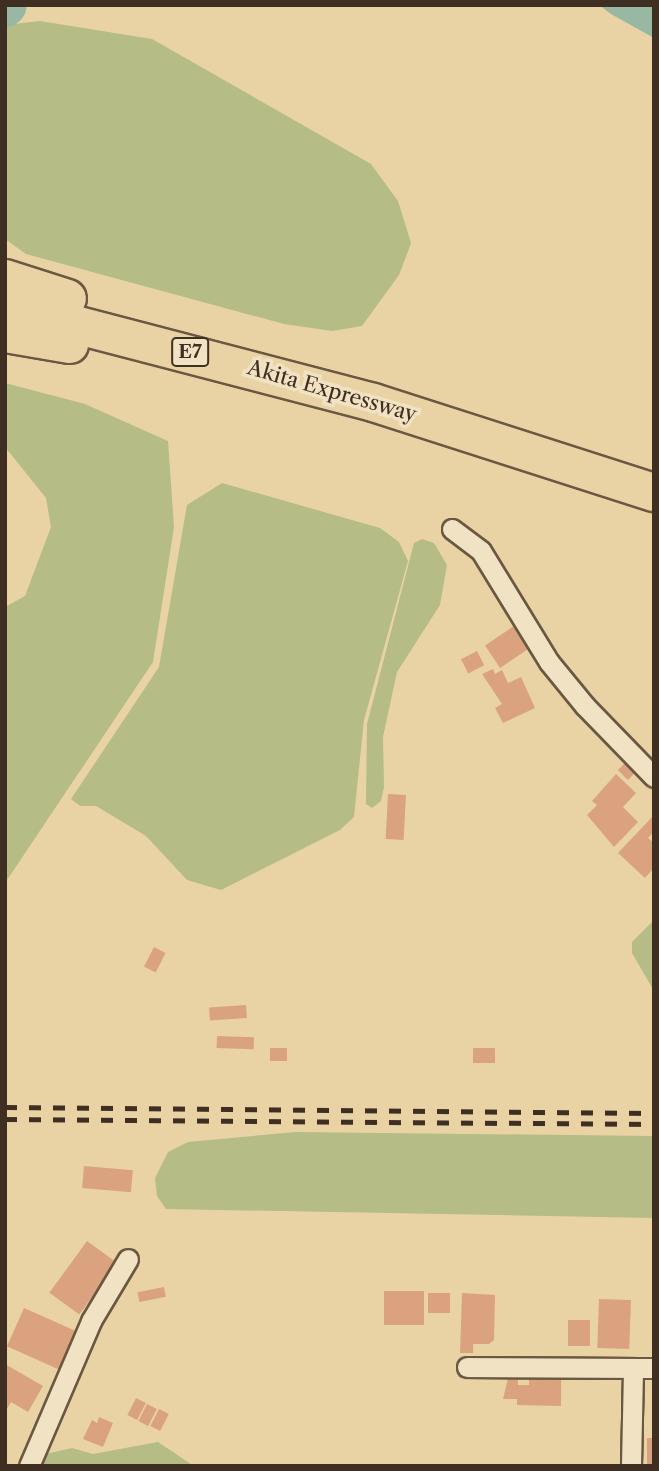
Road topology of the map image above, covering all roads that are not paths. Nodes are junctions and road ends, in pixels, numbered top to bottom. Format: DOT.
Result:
graph roads {
  1 [pos="5,278"];
  2 [pos="5,306"];
  3 [pos="5,333"];
  4 [pos="373,402"];
  5 [pos="654,492"];
  6 [pos="452,529"];
  7 [pos="654,777"];
  8 [pos="128,1259"];
  9 [pos="467,1367"];
  10 [pos="633,1368"];
  11 [pos="654,1368"];
  12 [pos="29,1466"];
  13 [pos="631,1466"];
  1 -- 4 [label="highway"];
  2 -- 4 [label="highway, Akita Expressway / E7"];
  3 -- 4 [label="highway"];
  4 -- 5 [label="highway, Akita Expressway / E7"];
  6 -- 7 [label="street"];
  8 -- 12 [label="street"];
  9 -- 10 [label="street"];
  10 -- 11 [label="street"];
  10 -- 13 [label="street"];
}
